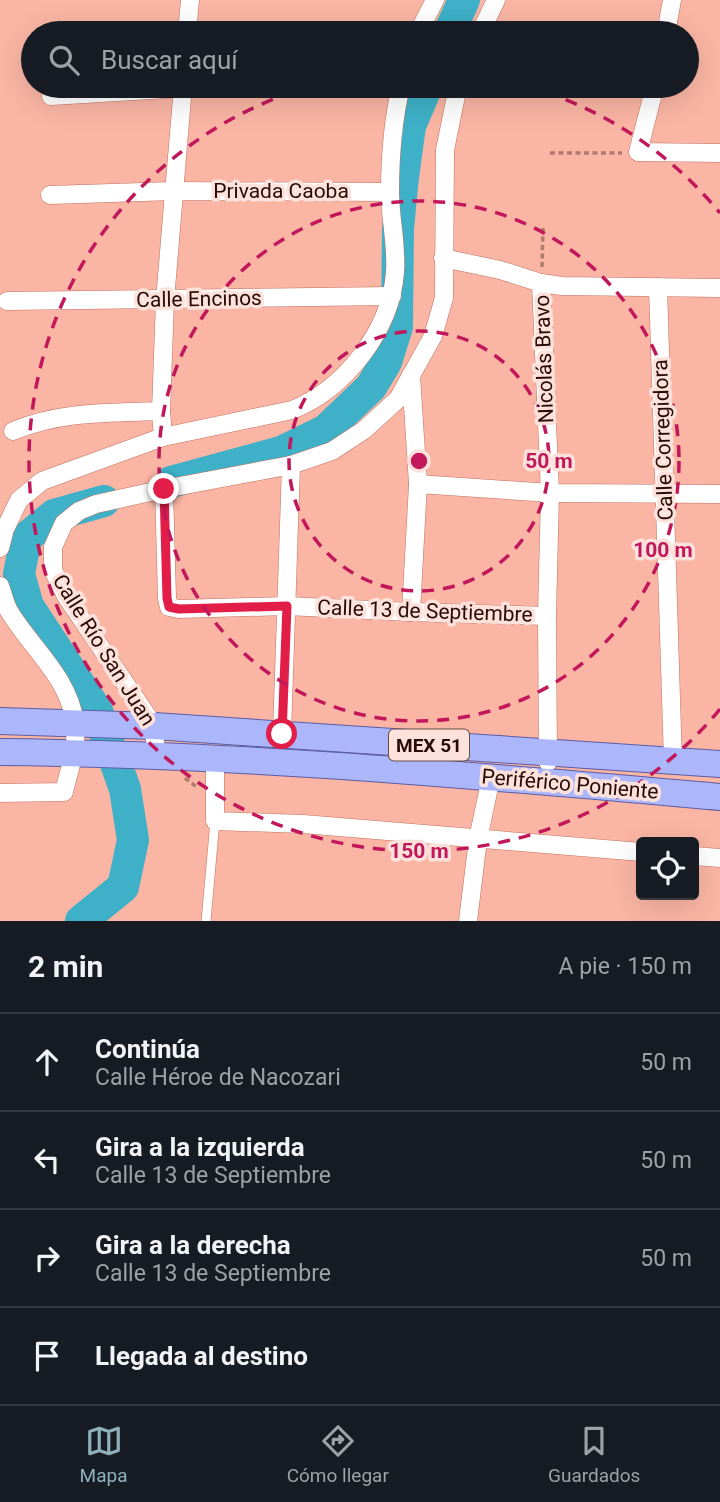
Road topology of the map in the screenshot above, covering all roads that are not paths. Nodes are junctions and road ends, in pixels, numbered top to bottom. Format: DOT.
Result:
graph roads {
  1 [pos="190,0"];
  2 [pos="435,0"];
  3 [pos="496,0"];
  4 [pos="672,0"];
  5 [pos="188,21"];
  6 [pos="424,21"];
  7 [pos="486,21"];
  8 [pos="668,21"];
  9 [pos="182,98"];
  10 [pos="399,98"];
  11 [pos="456,98"];
  12 [pos="652,98"];
  13 [pos="720,153"];
  14 [pos="173,191"];
  15 [pos="390,192"];
  16 [pos="50,195"];
  17 [pos="443,258"];
  18 [pos="541,283"];
  19 [pos="658,287"];
  20 [pos="720,288"];
  21 [pos="391,296"];
  22 [pos="165,299"];
  23 [pos="7,301"];
  24 [pos="411,375"];
  25 [pos="160,411"];
  26 [pos="13,431"];
  27 [pos="163,437"];
  28 [pos="291,464"];
  29 [pos="418,484"];
  30 [pos="164,489"];
  31 [pos="550,493"];
  32 [pos="665,494"];
  33 [pos="720,494"];
  34 [pos="0,548"];
  35 [pos="0,586"];
  36 [pos="287,606"];
  37 [pos="411,612"];
  38 [pos="547,616"];
  39 [pos="0,721"];
  40 [pos="87,725"];
  41 [pos="146,726"];
  42 [pos="282,734"];
  43 [pos="0,752"];
  44 [pos="73,752"];
  45 [pos="549,753"];
  46 [pos="151,754"];
  47 [pos="215,758"];
  48 [pos="673,761"];
  49 [pos="720,764"];
  50 [pos="491,778"];
  51 [pos="546,782"];
  52 [pos="0,793"];
  53 [pos="720,797"];
  54 [pos="215,821"];
  55 [pos="478,839"];
  56 [pos="636,852"];
  57 [pos="699,856"];
  58 [pos="720,858"];
  59 [pos="206,921"];
  60 [pos="468,921"];
  1 -- 5 [label="street"];
  2 -- 6 [label="street"];
  3 -- 7 [label="street"];
  4 -- 8 [label="street"];
  9 -- 14 [label="street"];
  10 -- 15 [label="street"];
  11 -- 17 [label="street, Calle Río San Juan"];
  12 -- 13 [label="street"];
  14 -- 15 [label="street, Privada Caoba"];
  14 -- 16 [label="street, Privada Caoba"];
  14 -- 22 [label="street"];
  15 -- 21 [label="street"];
  17 -- 18 [label="street"];
  17 -- 24 [label="street, Calle Río San Juan"];
  18 -- 19 [label="street, Nicolás Bravo"];
  18 -- 31 [label="street, Nicolás Bravo"];
  19 -- 20 [label="street, Nicolás Bravo"];
  19 -- 32 [label="street, Calle Corregidora"];
  21 -- 22 [label="street, Calle Encinos"];
  21 -- 27 [label="street"];
  22 -- 23 [label="street, Calle Encinos"];
  22 -- 25 [label="street"];
  24 -- 28 [label="street, Calle Río San Juan"];
  24 -- 29 [label="street"];
  25 -- 26 [label="street"];
  25 -- 27 [label="street"];
  27 -- 34 [label="street"];
  28 -- 30 [label="street, Calle Río San Juan"];
  28 -- 36 [label="street"];
  29 -- 31 [label="street"];
  29 -- 37 [label="street"];
  30 -- 36 [label="street, Calle 13 de Septiembre"];
  30 -- 41 [label="street, Calle Río San Juan"];
  31 -- 32 [label="street"];
  31 -- 38 [label="street, Nicolás Bravo"];
  32 -- 33 [label="street"];
  32 -- 48 [label="street, Calle Corregidora"];
  35 -- 40 [label="street"];
  36 -- 37 [label="street, Calle 13 de Septiembre"];
  36 -- 42 [label="street"];
  37 -- 38 [label="street, Calle 13 de Septiembre"];
  38 -- 45 [label="street, Nicolás Bravo"];
  39 -- 40 [label="main road, Periférico Poniente / MEX 51"];
  40 -- 41 [label="main road, Periférico Poniente / MEX 51"];
  40 -- 44 [label="street"];
  41 -- 42 [label="main road, Periférico Poniente / MEX 51"];
  41 -- 46 [label="street, Calle Río San Juan"];
  42 -- 45 [label="main road, Periférico Poniente / MEX 51"];
  43 -- 44 [label="main road, Periférico Poniente / MEX 51"];
  44 -- 46 [label="main road, Periférico Poniente / MEX 51"];
  44 -- 52 [label="street"];
  45 -- 48 [label="main road, Periférico Poniente / MEX 51"];
  45 -- 51 [label="street, Nicolás Bravo"];
  46 -- 47 [label="main road, Periférico Poniente / MEX 51"];
  47 -- 50 [label="main road, Periférico Poniente / MEX 51"];
  47 -- 54 [label="street"];
  48 -- 49 [label="main road, Periférico Poniente / MEX 51"];
  50 -- 51 [label="main road, Periférico Poniente / MEX 51"];
  50 -- 55 [label="street"];
  51 -- 53 [label="main road, Periférico Poniente / MEX 51"];
  54 -- 55 [label="street"];
  54 -- 59 [label="lane"];
  55 -- 56 [label="street"];
  55 -- 60 [label="street"];
  57 -- 58 [label="street"];
}
